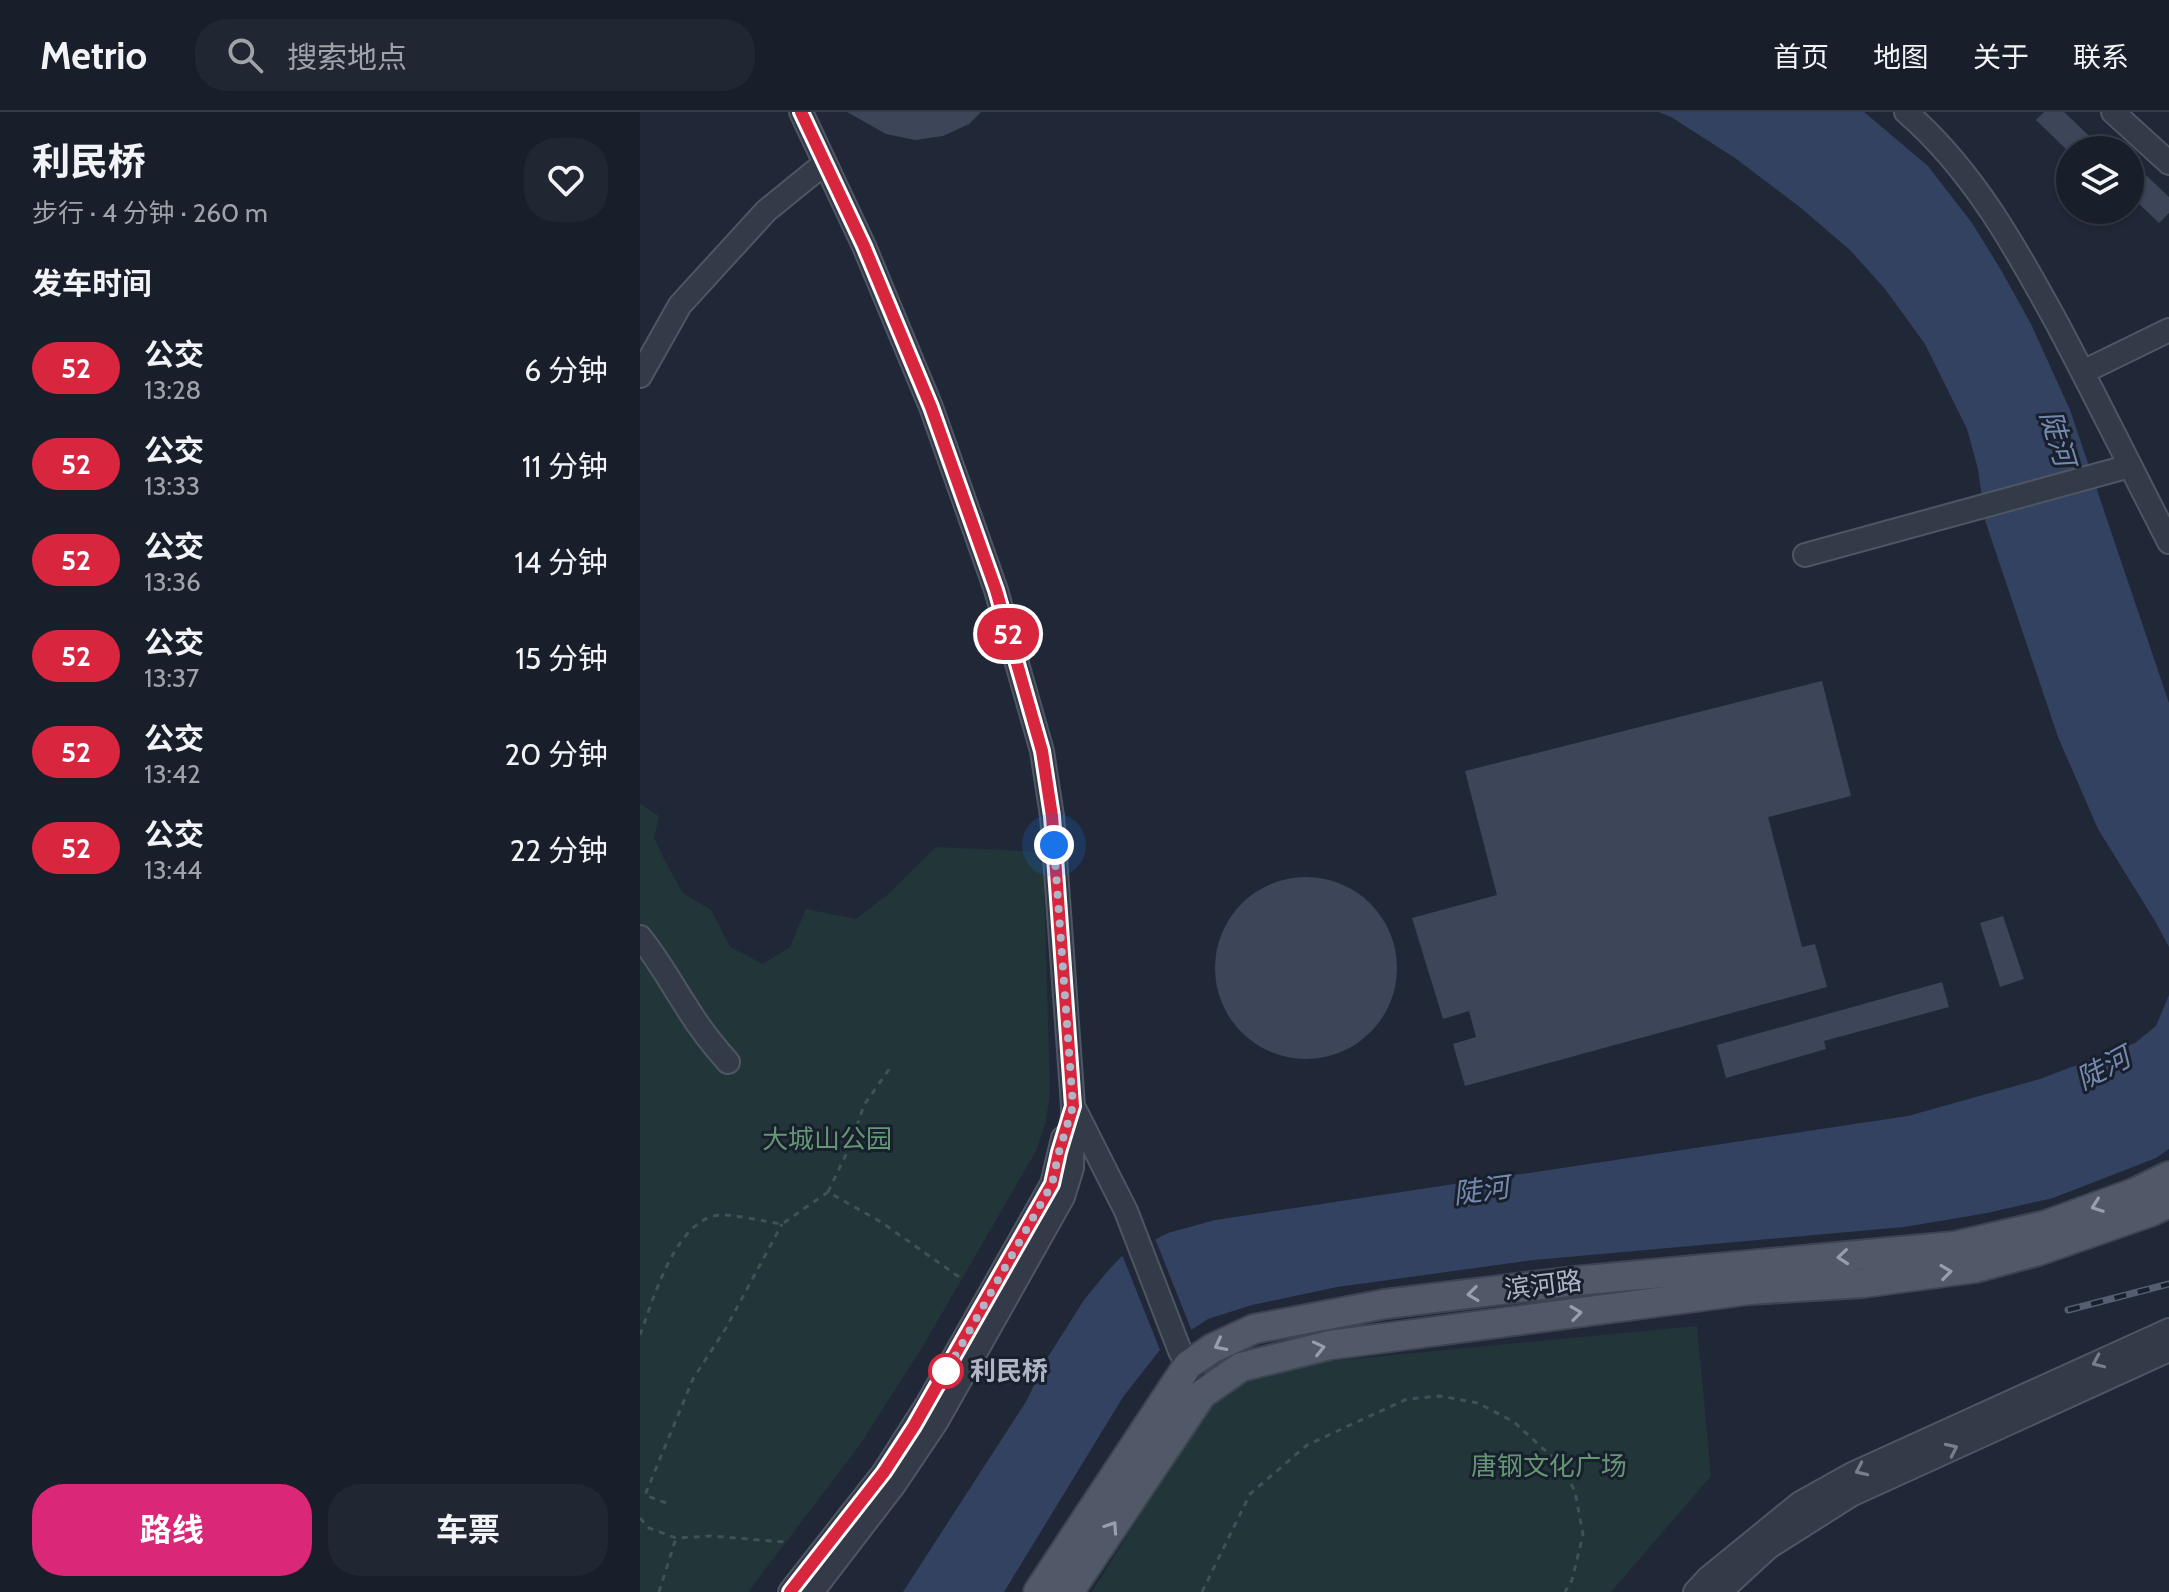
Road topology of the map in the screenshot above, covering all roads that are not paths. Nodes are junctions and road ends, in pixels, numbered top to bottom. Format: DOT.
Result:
graph roads {
  1 [pos="801,112"];
  2 [pos="1906,112"];
  3 [pos="2113,112"];
  4 [pos="825,163"];
  5 [pos="2169,163"];
  6 [pos="2169,330"];
  7 [pos="2083,372"];
  8 [pos="640,376"];
  9 [pos="2130,466"];
  10 [pos="2169,542"];
  11 [pos="1805,555"];
  12 [pos="640,937"];
  13 [pos="728,1062"];
  14 [pos="1073,1106"];
  15 [pos="2169,1176"];
  16 [pos="2169,1203"];
  17 [pos="2169,1330"];
  18 [pos="2169,1350"];
  19 [pos="1184,1358"];
  20 [pos="1202,1394"];
  21 [pos="790,1592"];
  22 [pos="812,1592"];
  23 [pos="1038,1592"];
  24 [pos="1069,1592"];
  25 [pos="1695,1592"];
  26 [pos="1720,1592"];
  1 -- 4 [label="street"];
  2 -- 7 [label="street"];
  3 -- 5 [label="street"];
  4 -- 8 [label="street"];
  4 -- 14 [label="street"];
  6 -- 7 [label="street"];
  7 -- 9 [label="street"];
  9 -- 10 [label="street"];
  9 -- 11 [label="street"];
  12 -- 13 [label="street"];
  14 -- 19 [label="street"];
  14 -- 21 [label="street"];
  14 -- 22 [label="street"];
  15 -- 19 [label="main road, 滨河路, one-way"];
  20 -- 16 [label="main road, 滨河路, one-way"];
  17 -- 25 [label="street, one-way"];
  26 -- 18 [label="street, one-way"];
  19 -- 20 [label="street"];
  19 -- 23 [label="main road, 滨河路"];
  24 -- 20 [label="main road, 滨河路, one-way"];
}
